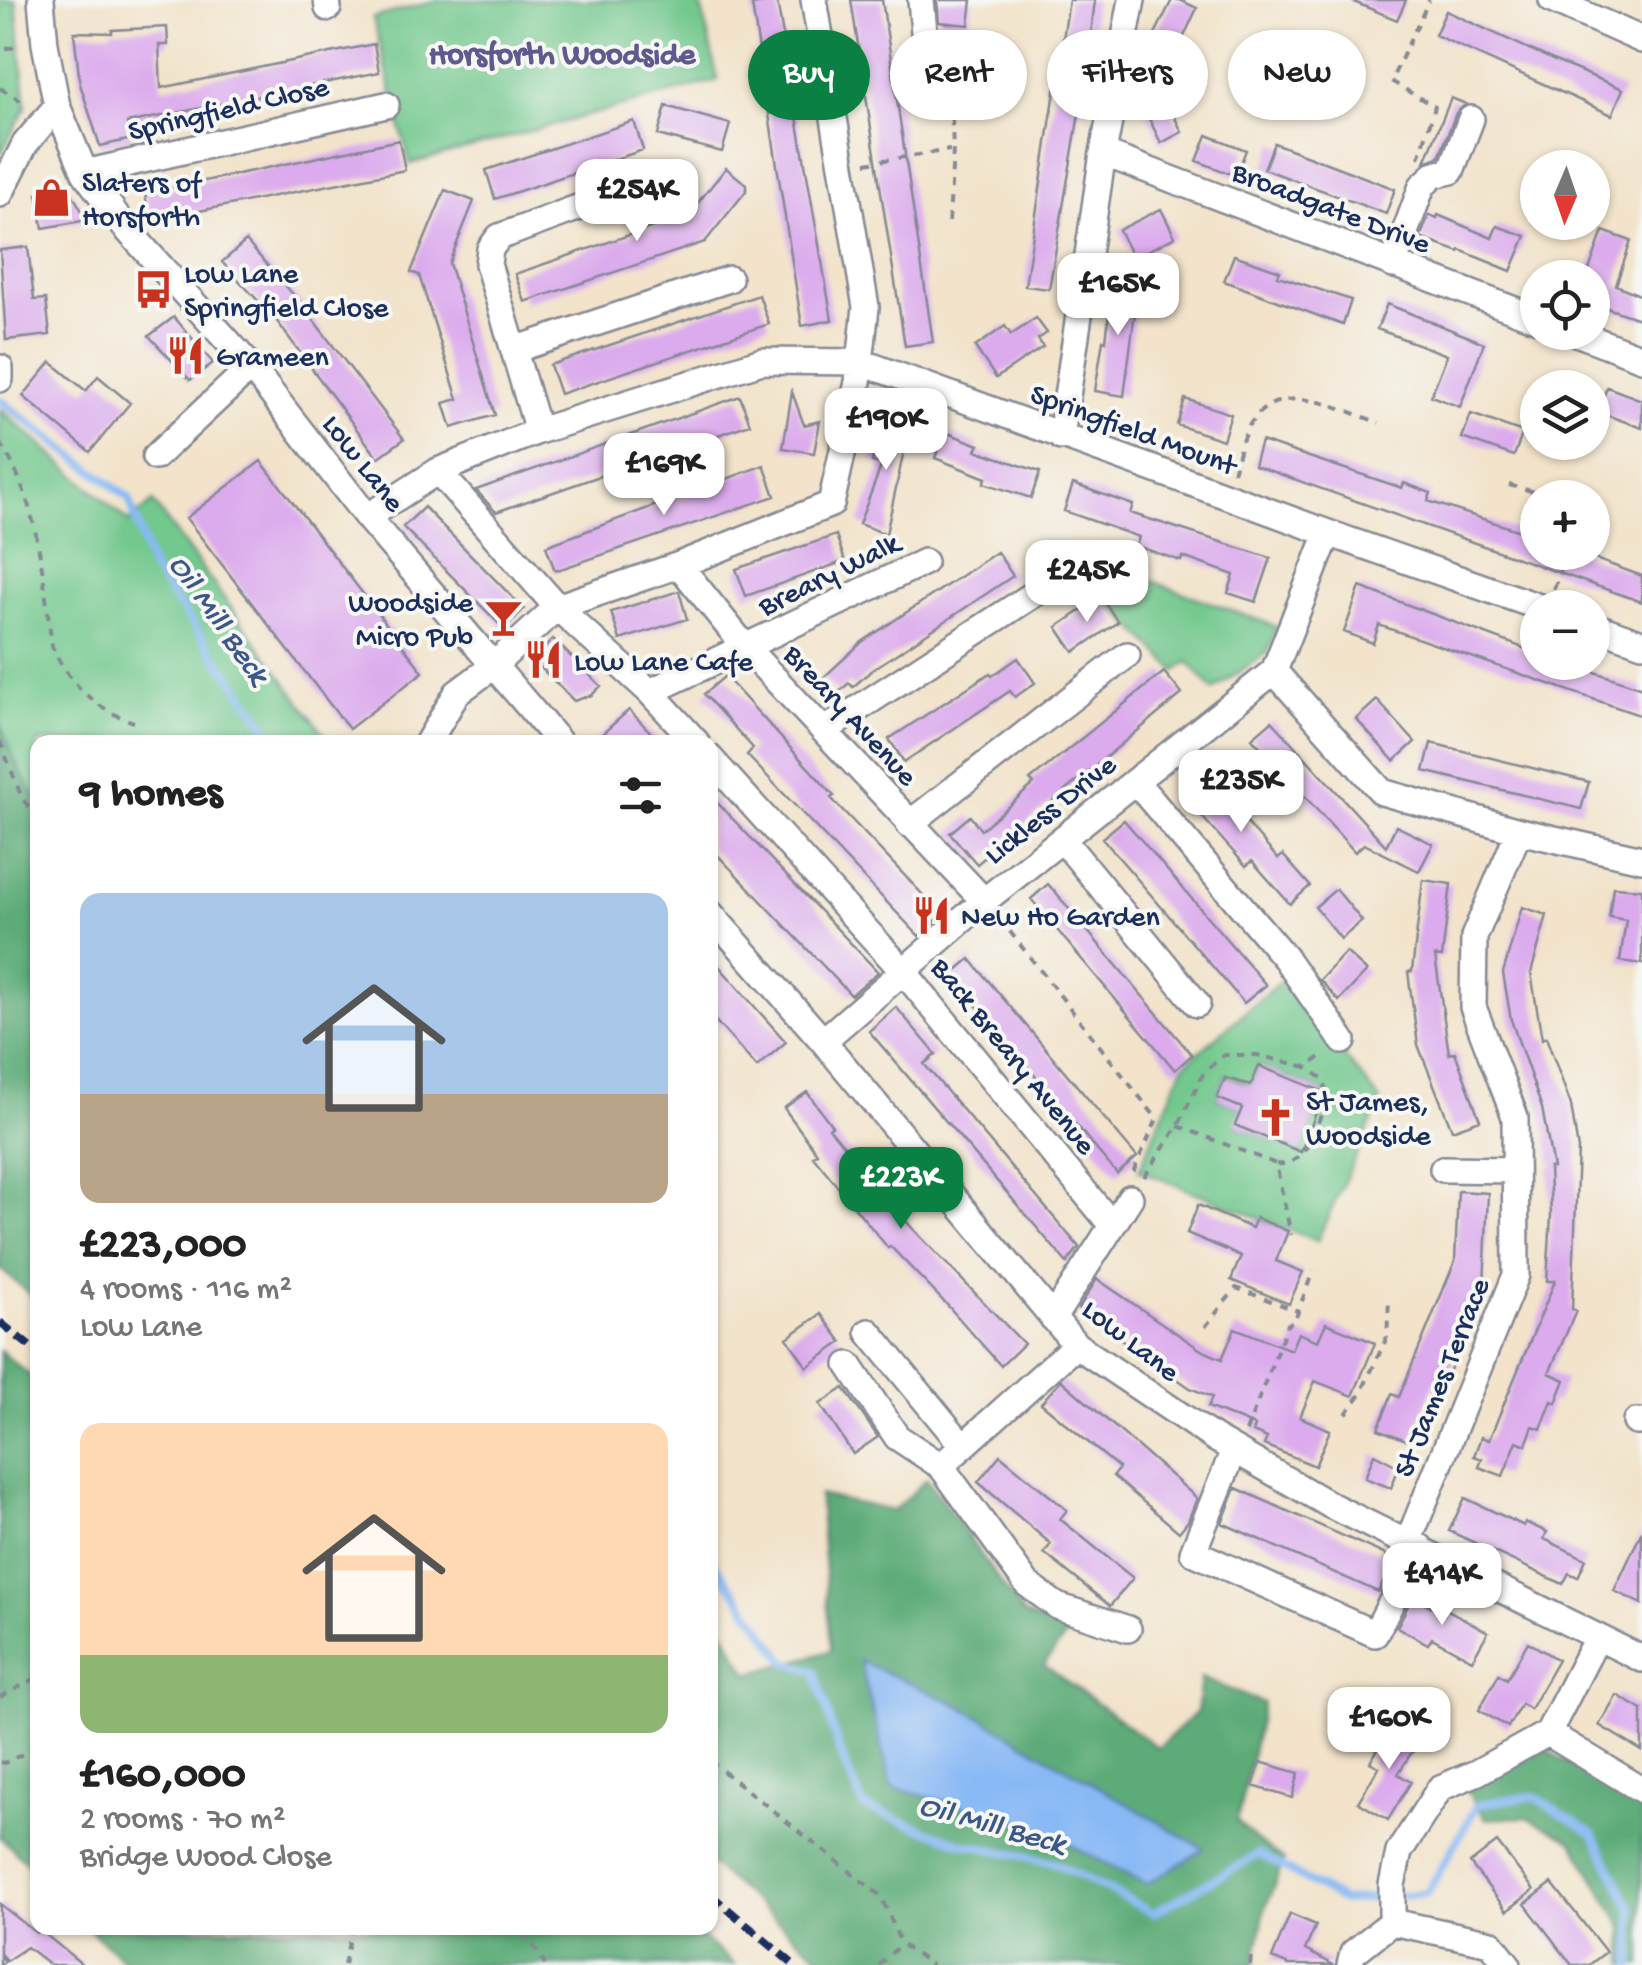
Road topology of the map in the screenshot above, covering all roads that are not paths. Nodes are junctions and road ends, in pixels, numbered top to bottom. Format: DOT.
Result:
graph roads {
  1 [pos="41,0"];
  2 [pos="814,0"];
  3 [pos="921,0"];
  4 [pos="1132,0"];
  5 [pos="1552,0"];
  6 [pos="924,30"];
  7 [pos="1642,40"];
  8 [pos="386,105"];
  9 [pos="46,107"];
  10 [pos="1471,119"];
  11 [pos="1103,153"];
  12 [pos="84,173"];
  13 [pos="658,178"];
  14 [pos="0,194"];
  15 [pos="1393,265"];
  16 [pos="729,279"];
  17 [pos="1520,312"];
  18 [pos="1610,346"];
  19 [pos="514,350"];
  20 [pos="1642,358"];
  21 [pos="251,368"];
  22 [pos="859,374"];
  23 [pos="538,431"];
  24 [pos="1062,437"];
  25 [pos="155,456"];
  26 [pos="438,471"];
  27 [pos="366,517"];
  28 [pos="1328,534"];
  29 [pos="924,562"];
  30 [pos="679,565"];
  31 [pos="1048,585"];
  32 [pos="1520,590"];
  33 [pos="557,607"];
  34 [pos="1610,631"];
  35 [pos="1642,643"];
  36 [pos="746,648"];
  37 [pos="1127,655"];
  38 [pos="492,667"];
  39 [pos="1274,670"];
  40 [pos="650,692"];
  41 [pos="825,730"];
  42 [pos="432,735"];
  43 [pos="553,735"];
  44 [pos="690,735"];
  45 [pos="718,767"];
  46 [pos="1135,780"];
  47 [pos="909,824"];
  48 [pos="1519,831"];
  49 [pos="1063,840"];
  50 [pos="1642,859"];
  51 [pos="984,901"];
  52 [pos="718,922"];
  53 [pos="904,972"];
  54 [pos="1197,1004"];
  55 [pos="824,1040"];
  56 [pos="1343,1040"];
  57 [pos="1443,1170"];
  58 [pos="1515,1170"];
  59 [pos="1130,1198"];
  60 [pos="1106,1218"];
  61 [pos="1053,1318"];
  62 [pos="869,1332"];
  63 [pos="1076,1345"];
  64 [pos="849,1365"];
  65 [pos="963,1446"];
  66 [pos="1236,1451"];
  67 [pos="940,1466"];
  68 [pos="1414,1544"];
  69 [pos="1128,1628"];
  70 [pos="1597,1638"];
  71 [pos="1642,1658"];
  72 [pos="1548,1733"];
  73 [pos="1642,1790"];
  74 [pos="1392,1922"];
  75 [pos="1350,1965"];
  76 [pos="1508,1965"];
  1 -- 9 [label="street, Low Lane"];
  2 -- 22 [label="street"];
  3 -- 6 [label="street"];
  4 -- 11 [label="street"];
  5 -- 7 [label="street"];
  8 -- 12 [label="street, Springfield Close"];
  9 -- 12 [label="street, Low Lane"];
  9 -- 14 [label="street"];
  10 -- 15 [label="street"];
  11 -- 15 [label="street, Broadgate Drive"];
  11 -- 24 [label="street"];
  12 -- 21 [label="street, Low Lane"];
  13 -- 19 [label="street"];
  15 -- 17 [label="street, Broadgate Drive"];
  16 -- 19 [label="street"];
  18 -- 20 [label="street"];
  19 -- 23 [label="street"];
  21 -- 25 [label="street"];
  21 -- 27 [label="street, Low Lane"];
  22 -- 23 [label="street, Springfield Mount"];
  22 -- 24 [label="street, Springfield Mount"];
  22 -- 30 [label="street"];
  23 -- 26 [label="street, Springfield Mount"];
  24 -- 28 [label="street, Springfield Mount"];
  26 -- 27 [label="street, Springfield Mount"];
  26 -- 33 [label="street"];
  27 -- 38 [label="street, Low Lane"];
  28 -- 32 [label="street, Springfield Mount"];
  28 -- 39 [label="street"];
  29 -- 36 [label="street, Breary Walk"];
  30 -- 33 [label="street"];
  30 -- 36 [label="street, Breary Avenue"];
  31 -- 41 [label="street"];
  33 -- 38 [label="street"];
  33 -- 40 [label="street"];
  34 -- 35 [label="street"];
  36 -- 40 [label="street, Breary Walk"];
  36 -- 41 [label="street, Breary Avenue"];
  37 -- 47 [label="street"];
  38 -- 42 [label="street"];
  38 -- 43 [label="street, Low Lane"];
  39 -- 46 [label="street, Lickless Drive"];
  39 -- 48 [label="street"];
  40 -- 44 [label="street"];
  41 -- 47 [label="street, Breary Avenue"];
  45 -- 53 [label="street, Back Breary Avenue"];
  46 -- 49 [label="street, Lickless Drive"];
  46 -- 56 [label="street"];
  47 -- 51 [label="street, Breary Avenue"];
  48 -- 50 [label="street"];
  48 -- 58 [label="street, St James Terrace"];
  49 -- 51 [label="street, Lickless Drive"];
  49 -- 54 [label="street"];
  51 -- 53 [label="street, Lickless Drive"];
  52 -- 55 [label="street, Low Lane"];
  53 -- 55 [label="street, Lickless Drive"];
  53 -- 60 [label="street, Back Breary Avenue"];
  55 -- 61 [label="street, Low Lane"];
  57 -- 58 [label="street"];
  58 -- 68 [label="street, St James Terrace"];
  59 -- 61 [label="street"];
  61 -- 63 [label="street, Low Lane"];
  62 -- 65 [label="street"];
  63 -- 65 [label="street"];
  63 -- 66 [label="street, Low Lane"];
  64 -- 67 [label="street"];
  65 -- 67 [label="street"];
  66 -- 68 [label="street, Low Lane"];
  66 -- 68 [label="street, St James Terrace"];
  67 -- 69 [label="street"];
  68 -- 70 [label="street, Low Lane"];
  70 -- 71 [label="street, Low Lane"];
  70 -- 72 [label="street"];
  72 -- 73 [label="street"];
  72 -- 74 [label="street"];
  74 -- 75 [label="street"];
  74 -- 76 [label="street"];
}
